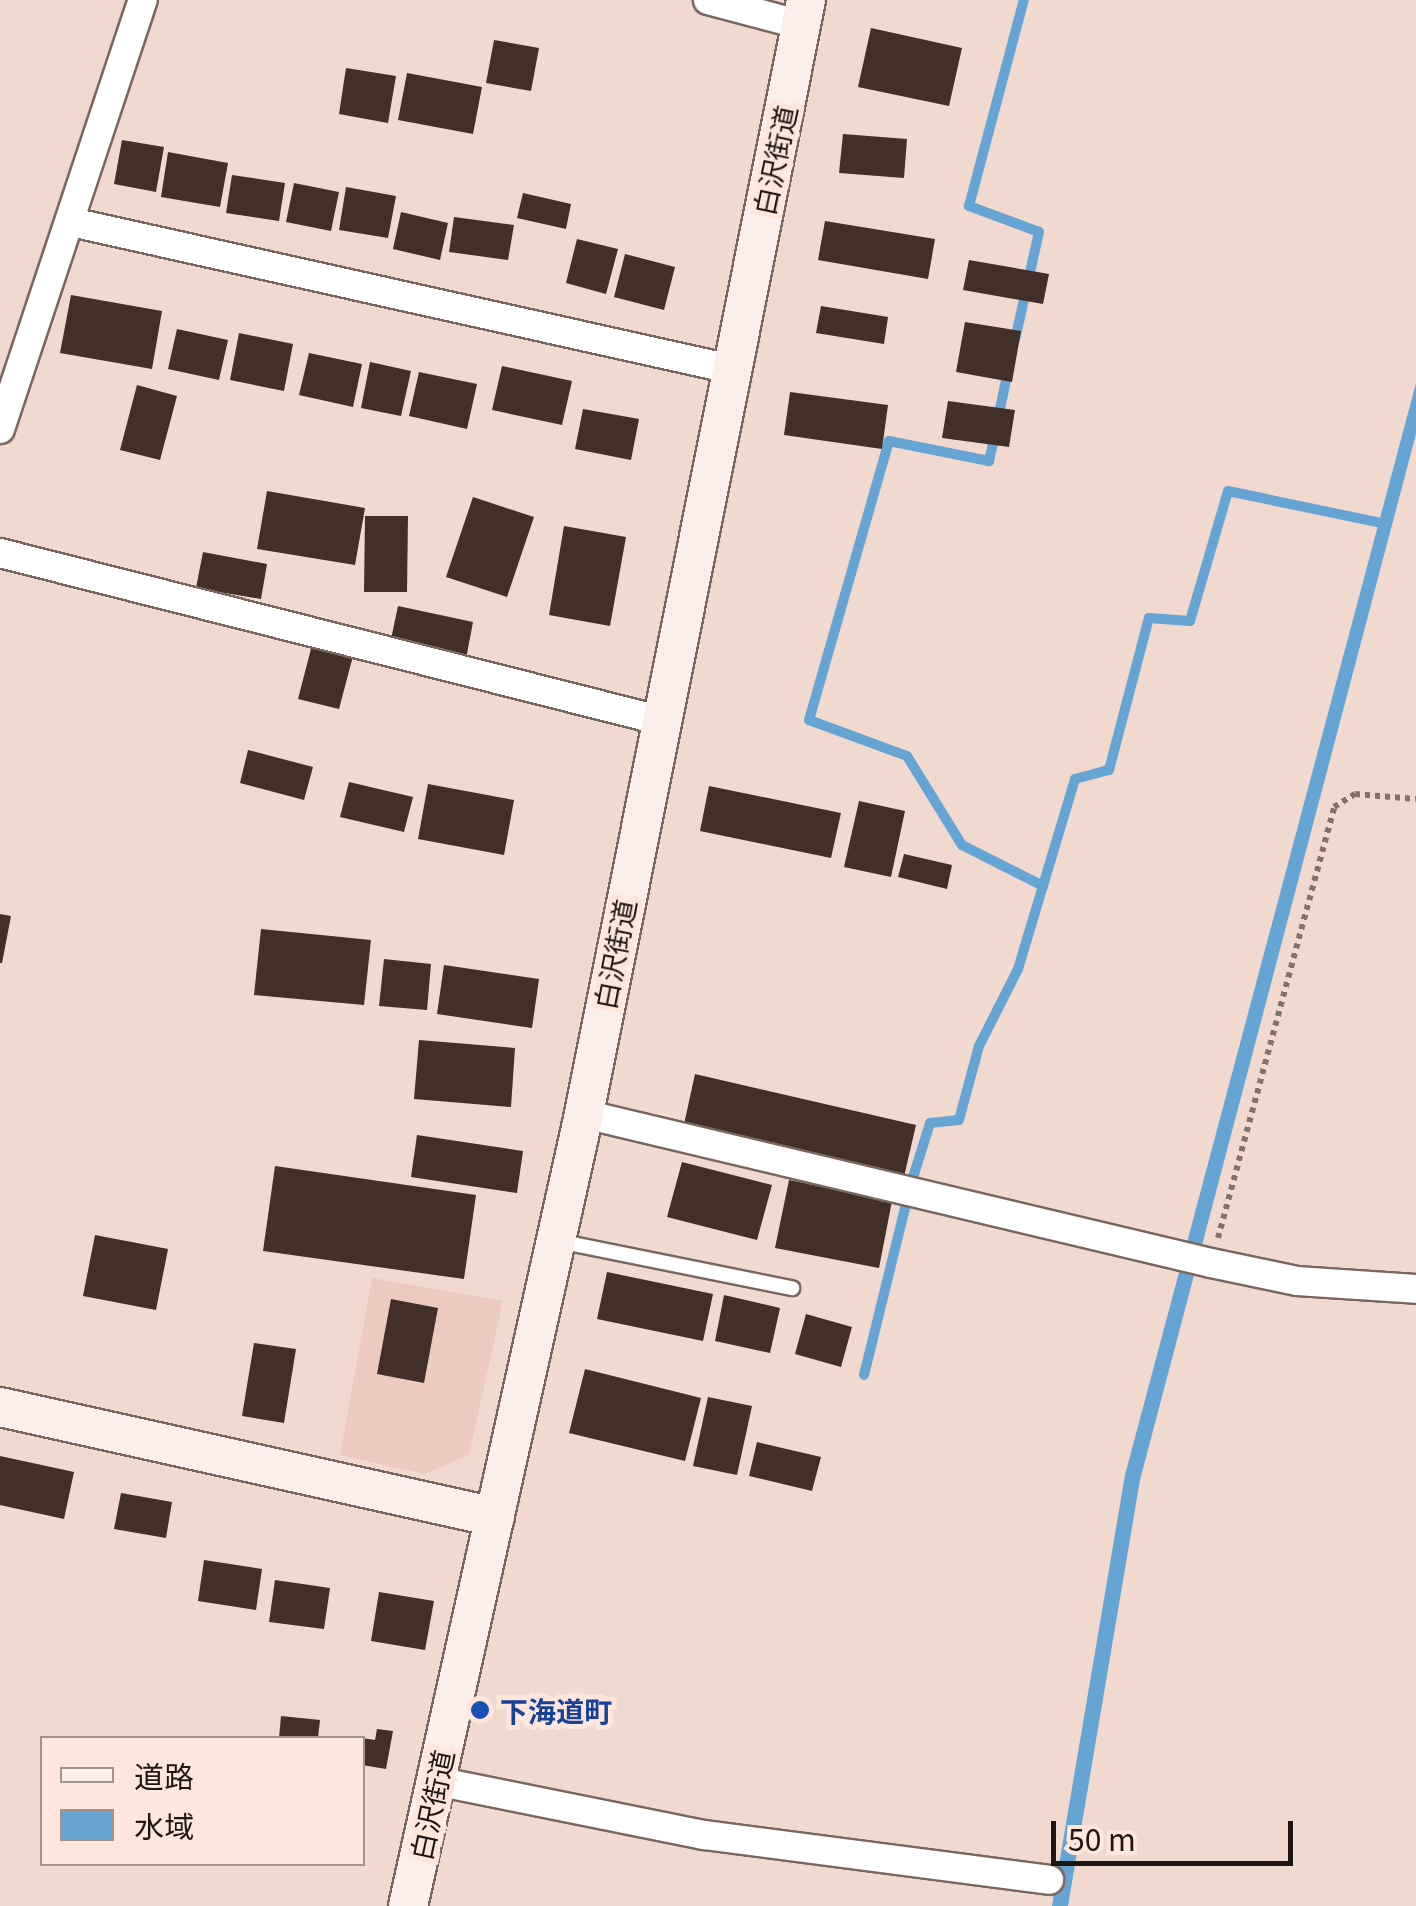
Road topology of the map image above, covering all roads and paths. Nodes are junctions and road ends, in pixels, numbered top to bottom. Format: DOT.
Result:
graph roads {
  1 [pos="143,0"];
  2 [pos="708,0"];
  3 [pos="804,12"];
  4 [pos="71,222"];
  5 [pos="731,369"];
  6 [pos="0,429"];
  7 [pos="0,552"];
  8 [pos="659,720"];
  9 [pos="1416,800"];
  10 [pos="584,1114"];
  11 [pos="552,1240"];
  12 [pos="1211,1263"];
  13 [pos="792,1288"];
  14 [pos="1416,1289"];
  15 [pos="0,1407"];
  16 [pos="494,1517"];
  17 [pos="436,1781"];
  18 [pos="1049,1880"];
  19 [pos="408,1906"];
  1 -- 4 [label="street"];
  2 -- 3 [label="street"];
  3 -- 5 [label="main road, 白沢街道"];
  4 -- 5 [label="street"];
  4 -- 6 [label="street"];
  5 -- 8 [label="main road, 白沢街道"];
  7 -- 8 [label="street"];
  8 -- 10 [label="main road, 白沢街道"];
  9 -- 12 [label="path"];
  10 -- 11 [label="main road, 白沢街道"];
  10 -- 12 [label="street"];
  11 -- 13 [label="lane"];
  11 -- 16 [label="main road, 白沢街道"];
  12 -- 14 [label="street"];
  15 -- 16 [label="main road"];
  16 -- 17 [label="main road, 白沢街道"];
  17 -- 18 [label="street"];
  17 -- 19 [label="main road, 白沢街道"];
}
